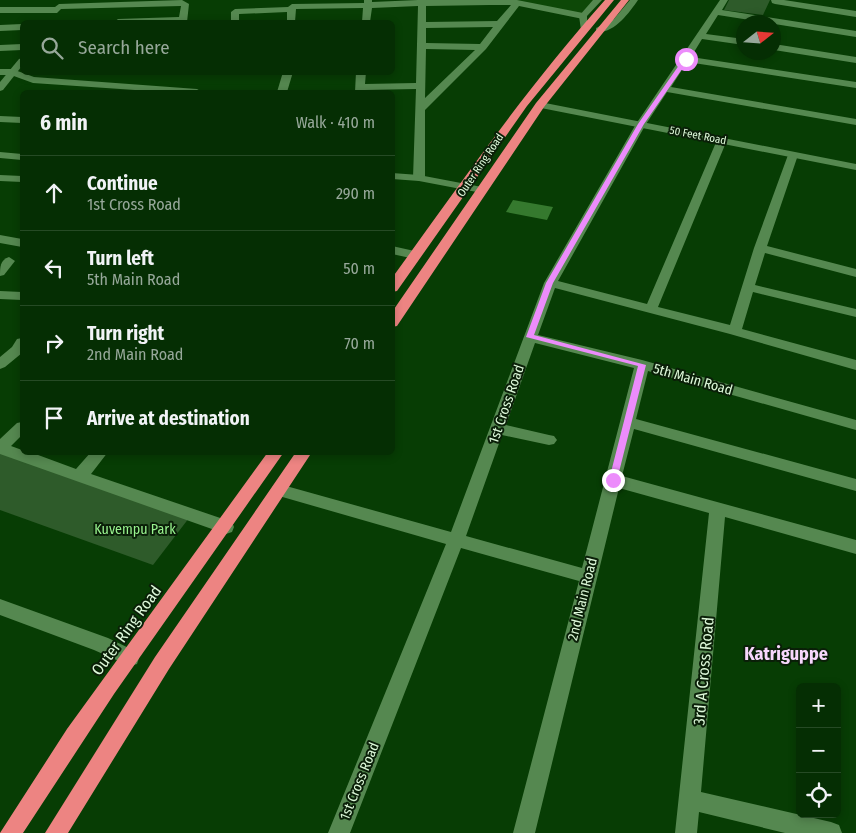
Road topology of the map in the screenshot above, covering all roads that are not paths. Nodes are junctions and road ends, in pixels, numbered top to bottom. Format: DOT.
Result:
graph roads {
  1 [pos="598,0"];
  2 [pos="610,0"];
  3 [pos="625,0"];
  4 [pos="634,0"];
  5 [pos="724,0"];
  6 [pos="775,1"];
  7 [pos="368,2"];
  8 [pos="422,2"];
  9 [pos="517,3"];
  10 [pos="59,6"];
  11 [pos="292,9"];
  12 [pos="0,10"];
  13 [pos="718,12"];
  14 [pos="856,14"];
  15 [pos="737,15"];
  16 [pos="771,15"];
  17 [pos="584,16"];
  18 [pos="52,20"];
  19 [pos="183,20"];
  20 [pos="235,20"];
  21 [pos="291,20"];
  22 [pos="366,20"];
  23 [pos="781,22"];
  24 [pos="498,24"];
  25 [pos="421,25"];
  26 [pos="20,27"];
  27 [pos="0,28"];
  28 [pos="584,28"];
  29 [pos="599,30"];
  30 [pos="856,34"];
  31 [pos="701,36"];
  32 [pos="736,41"];
  33 [pos="421,46"];
  34 [pos="483,46"];
  35 [pos="20,47"];
  36 [pos="0,48"];
  37 [pos="781,48"];
  38 [pos="686,59"];
  39 [pos="856,60"];
  40 [pos="20,63"];
  41 [pos="0,72"];
  42 [pos="12,72"];
  43 [pos="287,75"];
  44 [pos="361,75"];
  45 [pos="856,85"];
  46 [pos="420,86"];
  47 [pos="0,88"];
  48 [pos="665,89"];
  49 [pos="170,90"];
  50 [pos="283,90"];
  51 [pos="360,90"];
  52 [pos="540,105"];
  53 [pos="420,110"];
  54 [pos="0,111"];
  55 [pos="20,112"];
  56 [pos="0,118"];
  57 [pos="20,120"];
  58 [pos="856,122"];
  59 [pos="641,124"];
  60 [pos="722,140"];
  61 [pos="0,155"];
  62 [pos="793,155"];
  63 [pos="20,157"];
  64 [pos="856,167"];
  65 [pos="395,176"];
  66 [pos="0,178"];
  67 [pos="419,178"];
  68 [pos="20,179"];
  69 [pos="464,186"];
  70 [pos="482,190"];
  71 [pos="0,239"];
  72 [pos="20,243"];
  73 [pos="760,248"];
  74 [pos="395,251"];
  75 [pos="415,255"];
  76 [pos="9,261"];
  77 [pos="0,272"];
  78 [pos="856,273"];
  79 [pos="550,283"];
  80 [pos="395,284"];
  81 [pos="748,287"];
  82 [pos="0,295"];
  83 [pos="20,296"];
  84 [pos="651,309"];
  85 [pos="856,313"];
  86 [pos="395,319"];
  87 [pos="735,331"];
  88 [pos="530,337"];
  89 [pos="20,345"];
  90 [pos="0,364"];
  91 [pos="642,365"];
  92 [pos="856,365"];
  93 [pos="628,422"];
  94 [pos="856,425"];
  95 [pos="20,429"];
  96 [pos="498,429"];
  97 [pos="548,440"];
  98 [pos="0,448"];
  99 [pos="98,455"];
  100 [pos="275,455"];
  101 [pos="302,455"];
  102 [pos="79,476"];
  103 [pos="613,480"];
  104 [pos="856,485"];
  105 [pos="279,490"];
  106 [pos="718,509"];
  107 [pos="226,527"];
  108 [pos="456,540"];
  109 [pos="856,547"];
  110 [pos="588,577"];
  111 [pos="0,607"];
  112 [pos="130,658"];
  113 [pos="690,800"];
  114 [pos="11,833"];
  115 [pos="56,833"];
  116 [pos="338,833"];
  117 [pos="524,833"];
  118 [pos="686,833"];
  119 [pos="831,833"];
  1 -- 17 [label="street"];
  2 -- 28 [label="highway, Outer Ring Road"];
  3 -- 29 [label="highway, Outer Ring Road"];
  4 -- 29 [label="street"];
  5 -- 13 [label="street, 1st Cross Road"];
  6 -- 14 [label="street"];
  6 -- 16 [label="street"];
  7 -- 8 [label="street"];
  7 -- 11 [label="street"];
  7 -- 22 [label="street"];
  8 -- 9 [label="street"];
  8 -- 25 [label="street"];
  9 -- 17 [label="street"];
  9 -- 24 [label="street"];
  10 -- 12 [label="street"];
  10 -- 18 [label="street"];
  10 -- 19 [label="street"];
  11 -- 20 [label="street"];
  11 -- 21 [label="street"];
  13 -- 15 [label="street"];
  13 -- 31 [label="street, 1st Cross Road"];
  17 -- 28 [label="street"];
  23 -- 30 [label="street"];
  24 -- 25 [label="street"];
  24 -- 34 [label="street"];
  25 -- 33 [label="street"];
  26 -- 27 [label="street"];
  28 -- 69 [label="highway, Outer Ring Road"];
  29 -- 52 [label="highway, Outer Ring Road"];
  31 -- 32 [label="street"];
  31 -- 38 [label="street, 1st Cross Road"];
  33 -- 34 [label="street"];
  33 -- 46 [label="street"];
  34 -- 53 [label="street"];
  35 -- 36 [label="street"];
  37 -- 39 [label="street"];
  38 -- 45 [label="street"];
  38 -- 48 [label="street, 1st Cross Road"];
  40 -- 42 [label="street"];
  41 -- 42 [label="street"];
  42 -- 47 [label="street"];
  42 -- 49 [label="street"];
  43 -- 50 [label="street"];
  44 -- 51 [label="street"];
  46 -- 51 [label="street"];
  46 -- 53 [label="street"];
  48 -- 58 [label="street"];
  48 -- 59 [label="street, 1st Cross Road"];
  52 -- 59 [label="street, 50 Feet Road"];
  52 -- 70 [label="highway, Outer Ring Road"];
  53 -- 67 [label="street"];
  54 -- 55 [label="street"];
  56 -- 57 [label="street"];
  59 -- 60 [label="street, 50 Feet Road"];
  59 -- 79 [label="street, 1st Cross Road"];
  60 -- 62 [label="street, 50 Feet Road"];
  60 -- 84 [label="street"];
  61 -- 63 [label="street"];
  62 -- 64 [label="street, 50 Feet Road"];
  62 -- 73 [label="street"];
  65 -- 67 [label="street"];
  66 -- 68 [label="street"];
  67 -- 69 [label="street"];
  69 -- 70 [label="street"];
  69 -- 75 [label="highway, Outer Ring Road"];
  70 -- 86 [label="highway, Outer Ring Road"];
  71 -- 72 [label="street"];
  73 -- 78 [label="street"];
  73 -- 81 [label="street"];
  74 -- 75 [label="street"];
  75 -- 80 [label="highway, Outer Ring Road"];
  76 -- 77 [label="street"];
  79 -- 84 [label="street"];
  79 -- 88 [label="street, 1st Cross Road"];
  81 -- 85 [label="street"];
  81 -- 87 [label="street"];
  82 -- 83 [label="street"];
  84 -- 87 [label="street"];
  87 -- 92 [label="street"];
  88 -- 91 [label="street, 5th Main Road"];
  88 -- 96 [label="street, 1st Cross Road"];
  89 -- 90 [label="street"];
  91 -- 93 [label="street, 2nd Main Road"];
  91 -- 94 [label="street, 5th Main Road"];
  93 -- 103 [label="street, 2nd Main Road"];
  93 -- 104 [label="street"];
  95 -- 98 [label="street"];
  96 -- 97 [label="street"];
  96 -- 108 [label="street, 1st Cross Road"];
  98 -- 102 [label="street"];
  99 -- 102 [label="street"];
  100 -- 107 [label="highway, Outer Ring Road"];
  101 -- 105 [label="highway"];
  102 -- 107 [label="street"];
  103 -- 106 [label="street"];
  103 -- 110 [label="street, 2nd Main Road"];
  105 -- 108 [label="street"];
  105 -- 115 [label="highway"];
  106 -- 109 [label="street"];
  106 -- 113 [label="street, 3rd A Cross Road"];
  107 -- 112 [label="highway, Outer Ring Road"];
  108 -- 110 [label="street"];
  108 -- 116 [label="street, 1st Cross Road"];
  110 -- 117 [label="street, 2nd Main Road"];
  111 -- 112 [label="street"];
  112 -- 114 [label="highway, Outer Ring Road"];
  113 -- 118 [label="street, 3rd A Cross Road"];
  113 -- 119 [label="street"];
}
